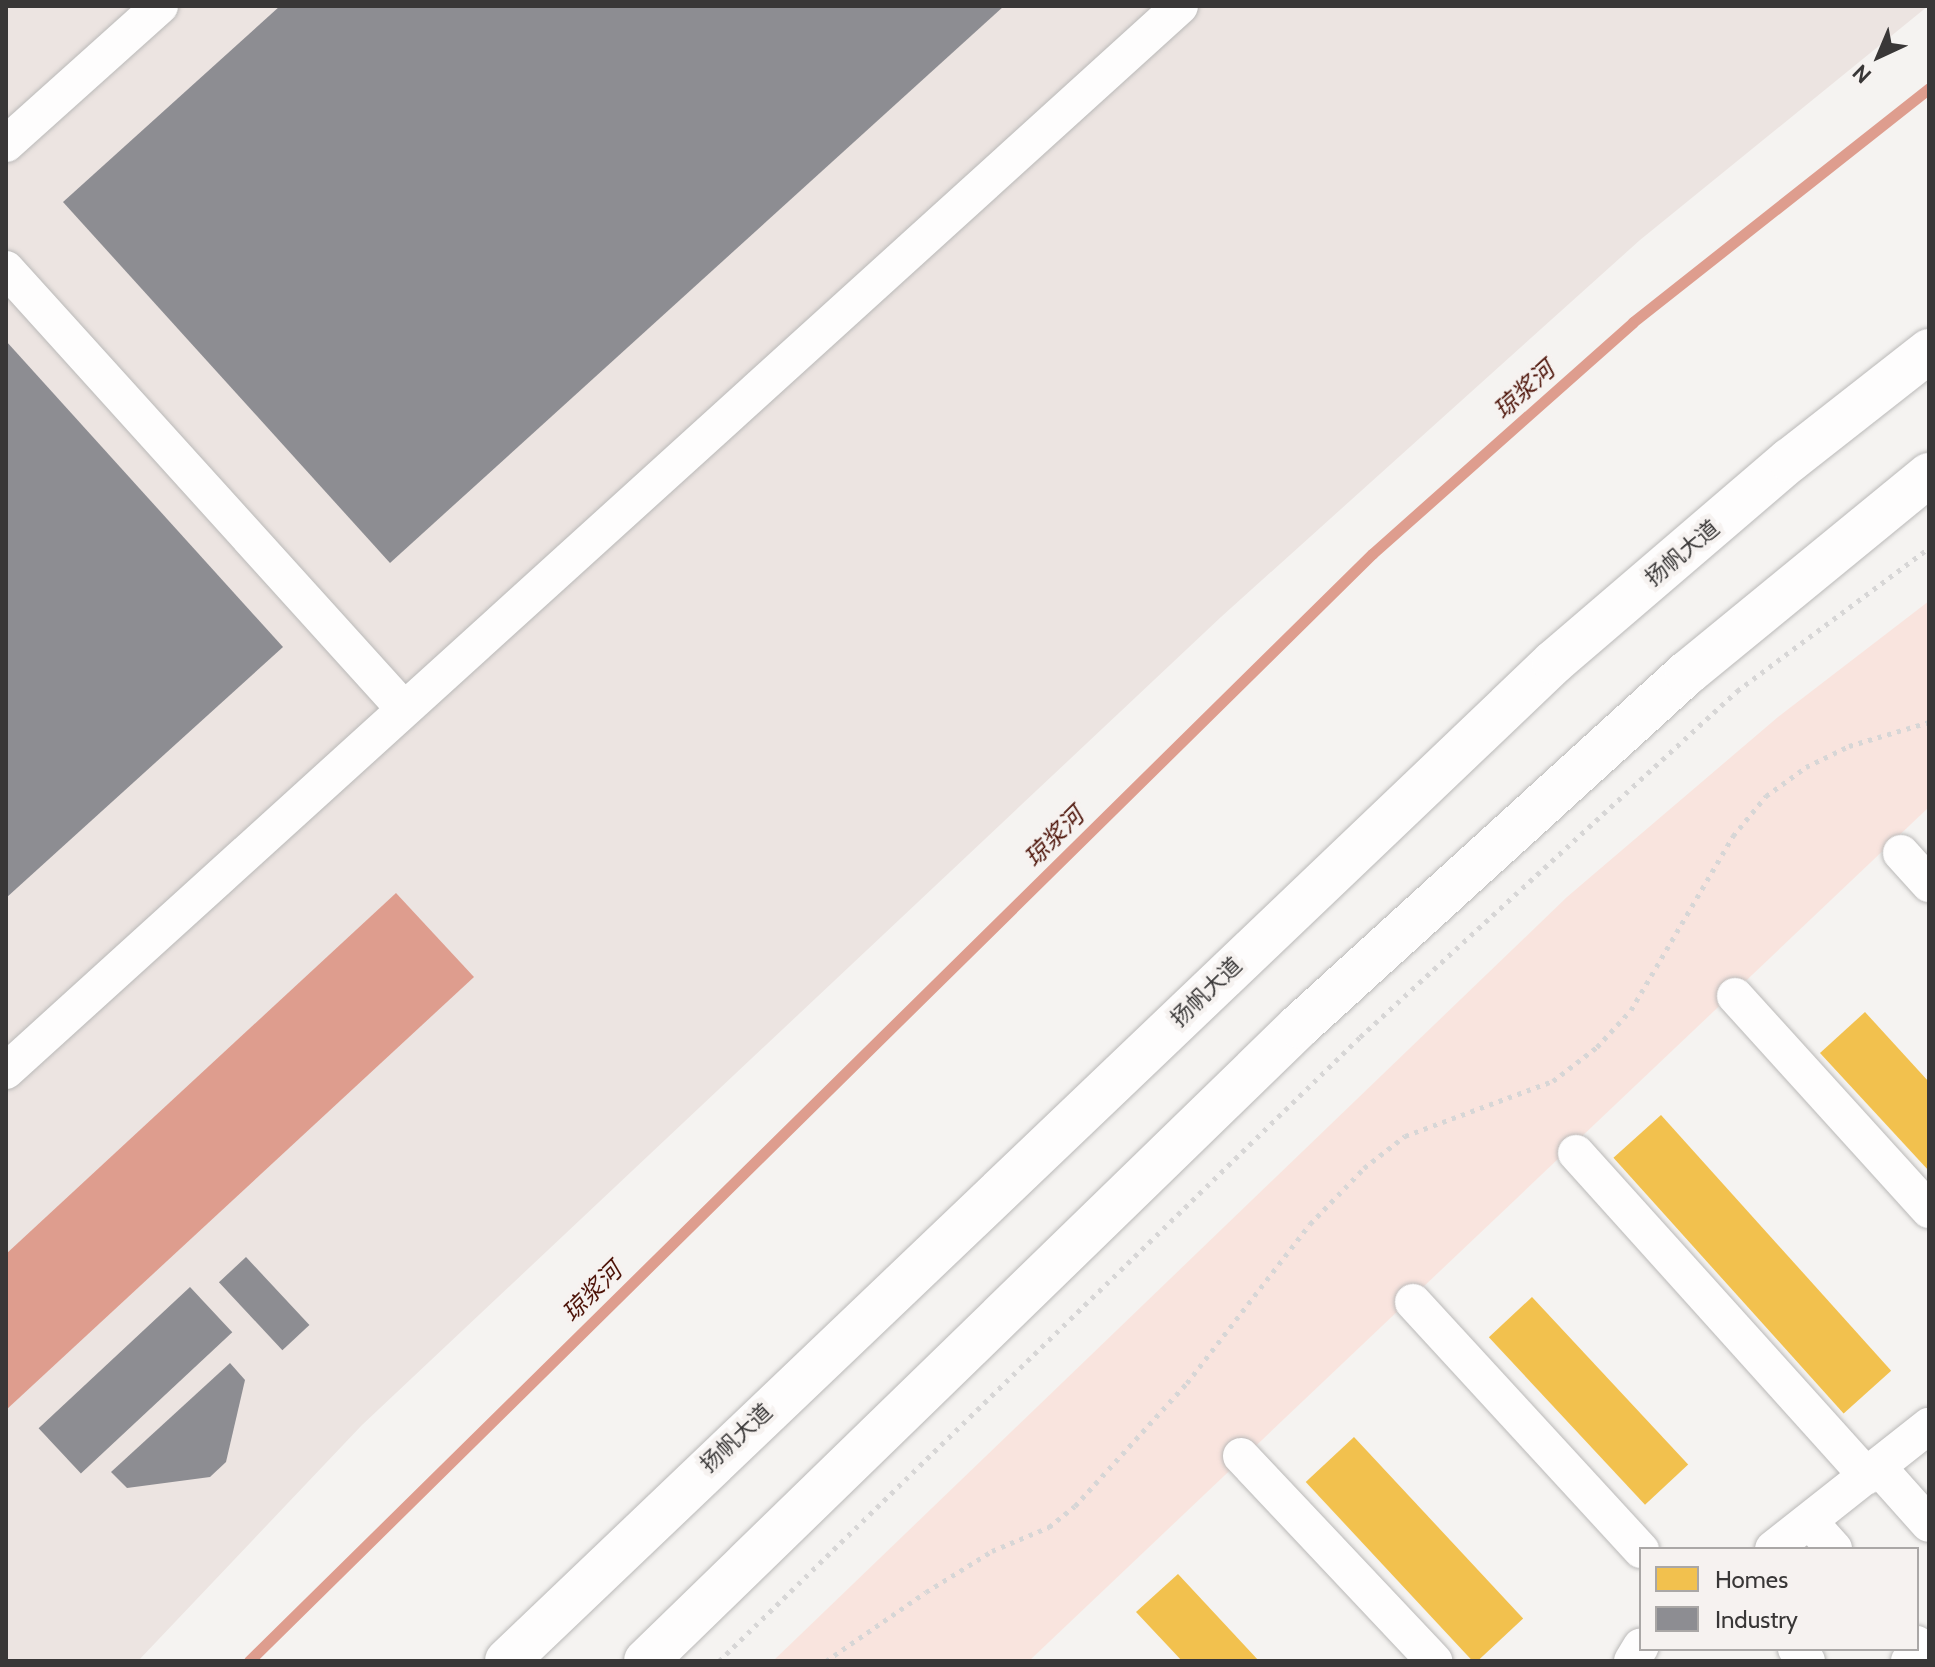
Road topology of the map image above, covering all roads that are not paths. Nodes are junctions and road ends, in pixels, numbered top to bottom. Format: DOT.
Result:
graph roads {
  1 [pos="160,6"];
  2 [pos="1180,6"];
  3 [pos="6,144"];
  4 [pos="6,269"];
  5 [pos="1929,351"];
  6 [pos="1929,475"];
  7 [pos="404,709"];
  8 [pos="1901,853"];
  9 [pos="1929,884"];
  10 [pos="1735,996"];
  11 [pos="6,1071"];
  12 [pos="1576,1153"];
  13 [pos="1929,1210"];
  14 [pos="1413,1302"];
  15 [pos="1929,1426"];
  16 [pos="1241,1456"];
  17 [pos="1873,1471"];
  18 [pos="1810,1522"];
  19 [pos="1929,1524"];
  20 [pos="1776,1547"];
  21 [pos="1832,1547"];
  22 [pos="1639,1548"];
  23 [pos="1919,1646"];
  24 [pos="507,1661"];
  25 [pos="646,1661"];
  26 [pos="1434,1661"];
  27 [pos="1909,1661"];
  1 -- 3 [label="lane"];
  2 -- 7 [label="lane"];
  4 -- 7 [label="lane"];
  5 -- 24 [label="main road, 扬帆大道"];
  6 -- 25 [label="main road"];
  7 -- 11 [label="lane"];
  8 -- 9 [label="lane"];
  10 -- 13 [label="lane"];
  12 -- 17 [label="lane"];
  14 -- 22 [label="lane"];
  15 -- 17 [label="lane"];
  16 -- 26 [label="lane"];
  17 -- 18 [label="lane"];
  17 -- 19 [label="lane"];
  18 -- 20 [label="lane"];
  18 -- 21 [label="lane"];
  23 -- 27 [label="lane"];
}
